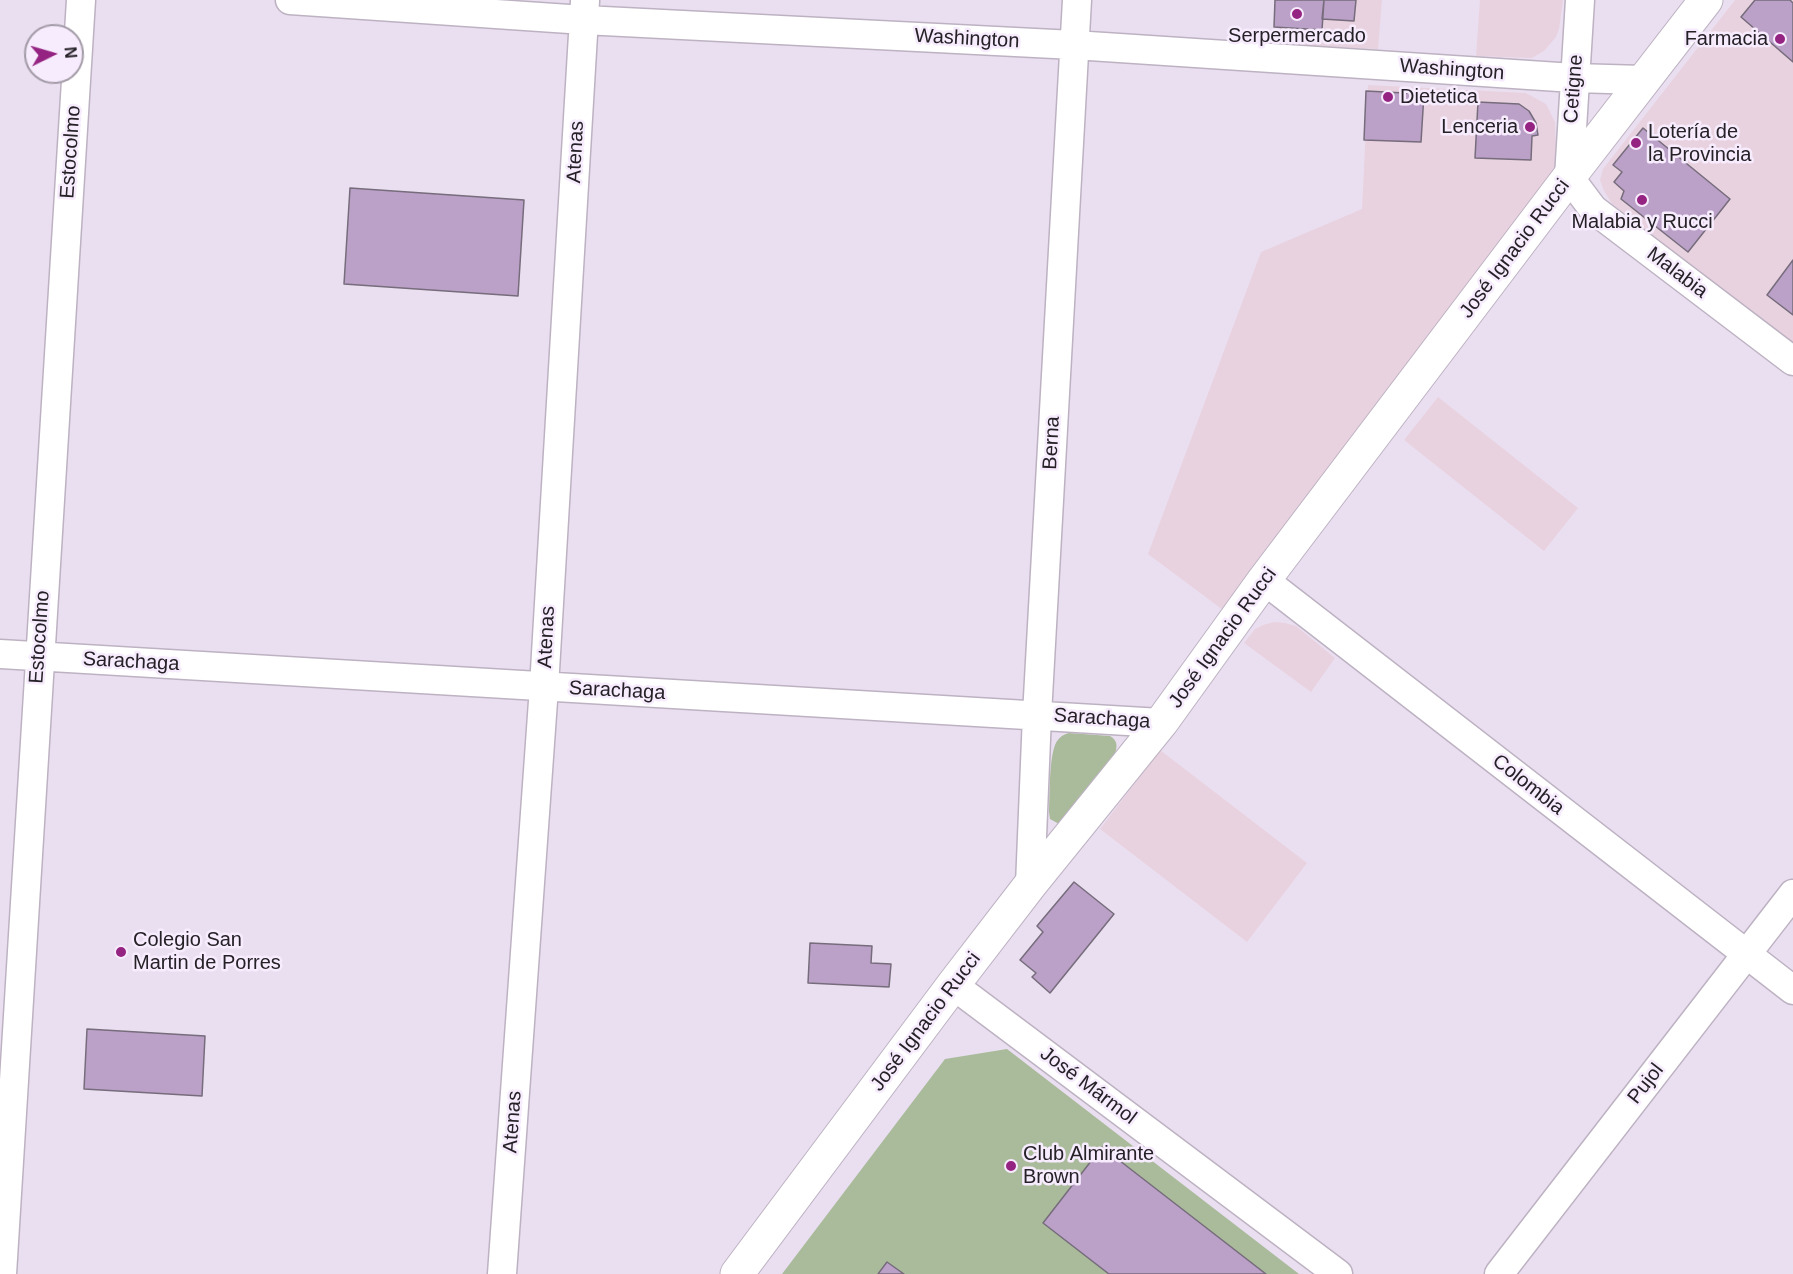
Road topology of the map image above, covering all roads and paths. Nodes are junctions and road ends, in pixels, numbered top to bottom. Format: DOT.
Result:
graph roads {
  1 [pos="81,0"];
  2 [pos="290,0"];
  3 [pos="1077,0"];
  4 [pos="1580,0"];
  5 [pos="1706,0"];
  6 [pos="585,10"];
  7 [pos="1074,45"];
  8 [pos="1574,78"];
  9 [pos="1643,80"];
  10 [pos="1569,177"];
  11 [pos="1793,361"];
  12 [pos="1264,580"];
  13 [pos="0,654"];
  14 [pos="39,657"];
  15 [pos="544,687"];
  16 [pos="1037,715"];
  17 [pos="1161,723"];
  18 [pos="1030,885"];
  19 [pos="1793,894"];
  20 [pos="1746,954"];
  21 [pos="953,985"];
  22 [pos="1793,990"];
  23 [pos="2,1274"];
  24 [pos="502,1274"];
  25 [pos="737,1274"];
  26 [pos="1338,1274"];
  27 [pos="1499,1274"];
  1 -- 14 [label="street, Estocolmo"];
  2 -- 6 [label="street, Washington"];
  3 -- 7 [label="street, Berna"];
  4 -- 8 [label="street, Cetigne"];
  5 -- 9 [label="street, José Ignacio Rucci"];
  6 -- 7 [label="street, Washington"];
  6 -- 15 [label="street, Atenas"];
  7 -- 8 [label="street, Washington"];
  7 -- 16 [label="street, Berna"];
  8 -- 9 [label="street, Washington"];
  8 -- 10 [label="street, Cetigne"];
  9 -- 10 [label="street, José Ignacio Rucci"];
  10 -- 11 [label="street, Malabia"];
  10 -- 12 [label="street, José Ignacio Rucci"];
  12 -- 17 [label="street, José Ignacio Rucci"];
  12 -- 20 [label="street, Colombia"];
  13 -- 14 [label="street, Sarachaga"];
  14 -- 15 [label="street, Sarachaga"];
  14 -- 23 [label="street, Estocolmo"];
  15 -- 16 [label="street, Sarachaga"];
  15 -- 24 [label="street, Atenas"];
  16 -- 17 [label="street, Sarachaga"];
  16 -- 18 [label="street, Berna"];
  17 -- 18 [label="street, José Ignacio Rucci"];
  18 -- 21 [label="street, José Ignacio Rucci"];
  19 -- 20 [label="street, Pujol"];
  20 -- 22 [label="street, Colombia"];
  20 -- 27 [label="street, Pujol"];
  21 -- 25 [label="street, José Ignacio Rucci"];
  21 -- 26 [label="street, José Mármol"];
}
